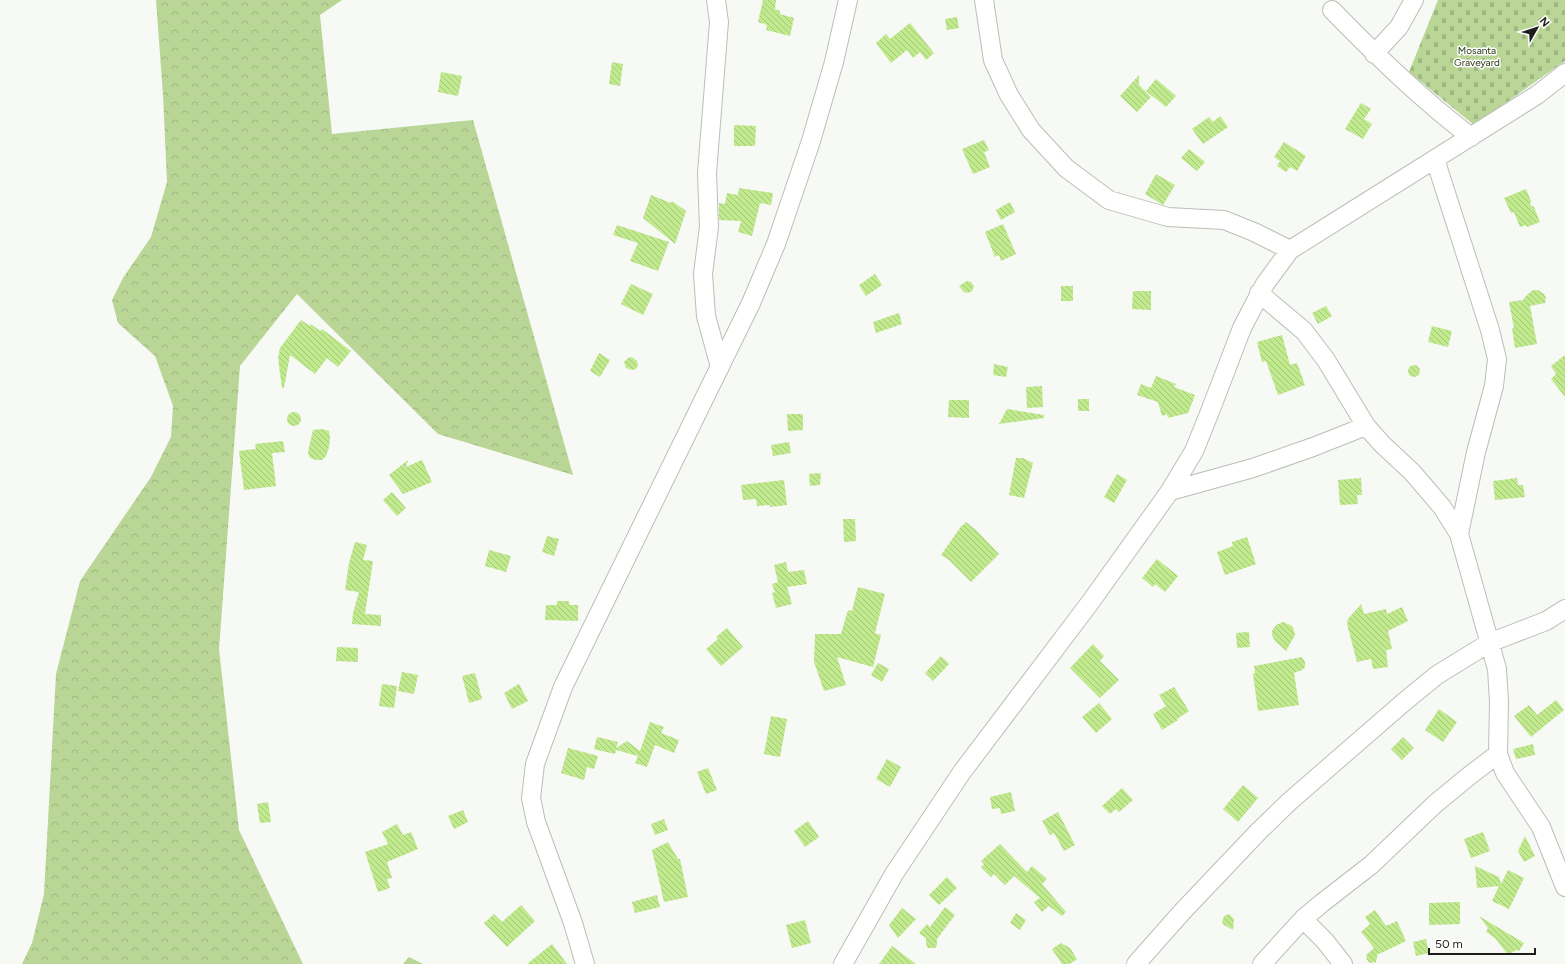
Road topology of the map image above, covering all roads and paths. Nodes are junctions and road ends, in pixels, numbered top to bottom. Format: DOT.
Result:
graph roads {
  1 [pos="716,0"];
  2 [pos="848,0"];
  3 [pos="984,0"];
  4 [pos="1414,0"];
  5 [pos="1332,10"];
  6 [pos="1374,54"];
  7 [pos="1565,73"];
  8 [pos="1471,136"];
  9 [pos="1435,159"];
  10 [pos="1290,250"];
  11 [pos="1259,293"];
  12 [pos="720,368"];
  13 [pos="1366,426"];
  14 [pos="1170,491"];
  15 [pos="1460,534"];
  16 [pos="1565,609"];
  17 [pos="1489,643"];
  18 [pos="1498,754"];
  19 [pos="1565,887"];
  20 [pos="1304,919"];
  21 [pos="584,964"];
  22 [pos="843,964"];
  23 [pos="1136,964"];
  24 [pos="1262,964"];
  25 [pos="1343,964"];
  1 -- 12 [label="street"];
  2 -- 12 [label="street"];
  3 -- 10 [label="street"];
  4 -- 6 [label="street"];
  5 -- 6 [label="street"];
  6 -- 8 [label="street"];
  7 -- 8 [label="street"];
  8 -- 9 [label="street"];
  9 -- 10 [label="street"];
  9 -- 15 [label="street"];
  10 -- 11 [label="street"];
  11 -- 13 [label="street"];
  11 -- 14 [label="street"];
  12 -- 21 [label="street"];
  13 -- 14 [label="street"];
  13 -- 15 [label="street"];
  14 -- 22 [label="street"];
  15 -- 17 [label="street"];
  16 -- 17 [label="street"];
  17 -- 18 [label="street"];
  17 -- 23 [label="street"];
  18 -- 19 [label="street"];
  18 -- 20 [label="street"];
  20 -- 24 [label="street"];
  20 -- 25 [label="street"];
}
